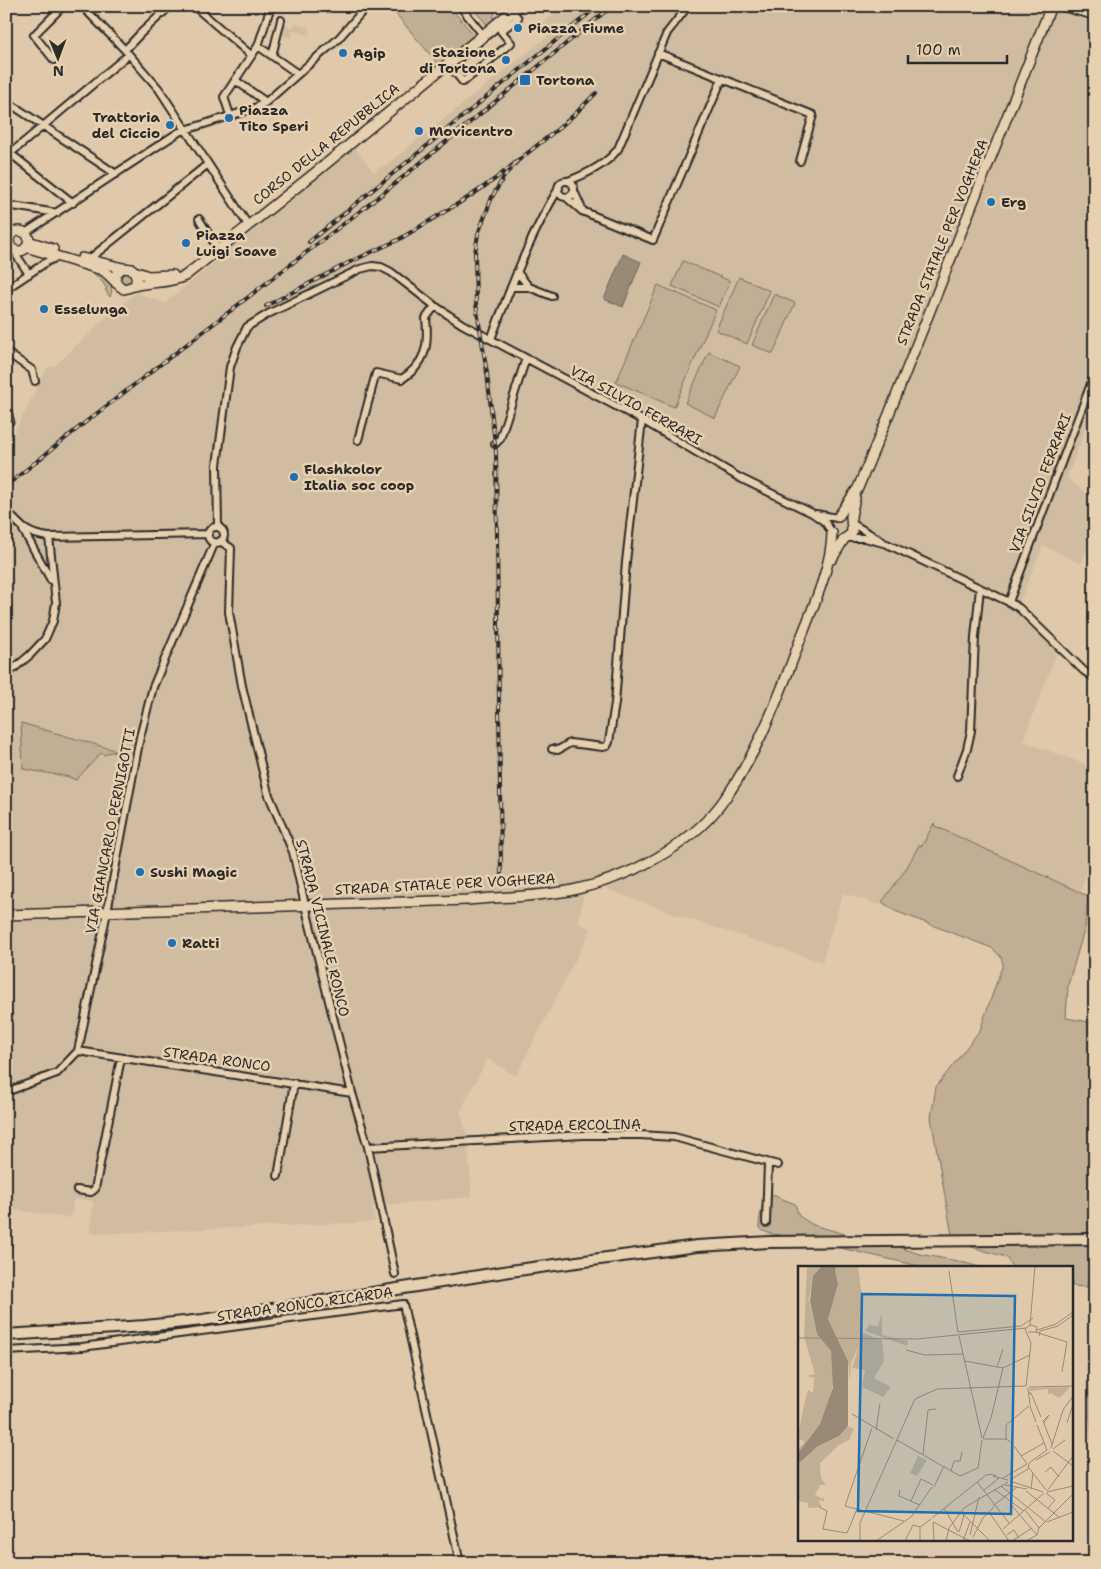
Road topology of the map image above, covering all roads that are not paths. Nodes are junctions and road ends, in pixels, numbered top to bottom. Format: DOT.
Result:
graph roads {
  1 [pos="63,6"];
  2 [pos="82,6"];
  3 [pos="156,6"];
  4 [pos="170,6"];
  5 [pos="194,6"];
  6 [pos="271,6"];
  7 [pos="460,6"];
  8 [pos="518,6"];
  9 [pos="688,6"];
  10 [pos="1051,6"];
  11 [pos="1058,6"];
  12 [pos="363,8"];
  13 [pos="161,14"];
  14 [pos="1095,16"];
  15 [pos="281,20"];
  16 [pos="482,35"];
  17 [pos="511,43"];
  18 [pos="258,46"];
  19 [pos="127,52"];
  20 [pos="658,53"];
  21 [pos="251,55"];
  22 [pos="272,56"];
  23 [pos="54,60"];
  24 [pos="298,74"];
  25 [pos="722,79"];
  26 [pos="235,80"];
  27 [pos="6,101"];
  28 [pos="266,102"];
  29 [pos="230,116"];
  30 [pos="43,125"];
  31 [pos="185,129"];
  32 [pos="8,153"];
  33 [pos="800,161"];
  34 [pos="208,164"];
  35 [pos="116,174"];
  36 [pos="572,186"];
  37 [pos="559,188"];
  38 [pos="565,197"];
  39 [pos="72,203"];
  40 [pos="6,205"];
  41 [pos="548,206"];
  42 [pos="582,211"];
  43 [pos="57,213"];
  44 [pos="199,219"];
  45 [pos="248,225"];
  46 [pos="26,240"];
  47 [pos="10,242"];
  48 [pos="218,249"];
  49 [pos="59,257"];
  50 [pos="88,260"];
  51 [pos="198,264"];
  52 [pos="123,268"];
  53 [pos="134,271"];
  54 [pos="517,272"];
  55 [pos="29,274"];
  56 [pos="116,283"];
  57 [pos="134,286"];
  58 [pos="511,286"];
  59 [pos="529,286"];
  60 [pos="6,289"];
  61 [pos="552,296"];
  62 [pos="435,306"];
  63 [pos="491,339"];
  64 [pos="6,352"];
  65 [pos="526,358"];
  66 [pos="1095,373"];
  67 [pos="35,381"];
  68 [pos="6,405"];
  69 [pos="642,420"];
  70 [pos="10,421"];
  71 [pos="358,440"];
  72 [pos="496,444"];
  73 [pos="858,488"];
  74 [pos="6,510"];
  75 [pos="812,513"];
  76 [pos="838,517"];
  77 [pos="852,523"];
  78 [pos="218,527"];
  79 [pos="22,528"];
  80 [pos="832,532"];
  81 [pos="208,534"];
  82 [pos="49,537"];
  83 [pos="845,539"];
  84 [pos="217,542"];
  85 [pos="887,544"];
  86 [pos="826,569"];
  87 [pos="53,583"];
  88 [pos="980,588"];
  89 [pos="1009,602"];
  90 [pos="6,675"];
  91 [pos="1095,678"];
  92 [pos="552,749"];
  93 [pos="957,776"];
  94 [pos="305,905"];
  95 [pos="107,912"];
  96 [pos="6,915"];
  97 [pos="78,1051"];
  98 [pos="121,1058"];
  99 [pos="294,1083"];
  100 [pos="6,1092"];
  101 [pos="352,1093"];
  102 [pos="368,1147"];
  103 [pos="768,1163"];
  104 [pos="778,1165"];
  105 [pos="278,1176"];
  106 [pos="77,1190"];
  107 [pos="766,1223"];
  108 [pos="1095,1239"];
  109 [pos="395,1274"];
  110 [pos="6,1335"];
  111 [pos="6,1351"];
  112 [pos="460,1563"];
  1 -- 23 [label="street"];
  2 -- 19 [label="street"];
  3 -- 13 [label="street"];
  4 -- 13 [label="street"];
  5 -- 21 [label="street"];
  6 -- 18 [label="street"];
  7 -- 16 [label="street"];
  8 -- 16 [label="main road, CORSO DELLA REPUBBLICA"];
  9 -- 20 [label="street"];
  10 -- 73 [label="main road, STRADA STATALE PER VOGHERA"];
  11 -- 14 [label="street"];
  12 -- 24 [label="street"];
  13 -- 19 [label="street"];
  15 -- 22 [label="street"];
  16 -- 45 [label="main road, CORSO DELLA REPUBBLICA"];
  17 -- 17 [label="street"];
  18 -- 21 [label="street"];
  18 -- 22 [label="street"];
  19 -- 30 [label="street"];
  19 -- 31 [label="street"];
  20 -- 25 [label="street"];
  20 -- 36 [label="street"];
  21 -- 26 [label="street"];
  22 -- 24 [label="street"];
  24 -- 28 [label="street"];
  25 -- 33 [label="street"];
  25 -- 42 [label="street"];
  26 -- 28 [label="street"];
  26 -- 29 [label="street"];
  27 -- 30 [label="street"];
  28 -- 29 [label="street"];
  29 -- 31 [label="street"];
  30 -- 32 [label="street"];
  30 -- 35 [label="street"];
  31 -- 34 [label="street"];
  31 -- 35 [label="street"];
  32 -- 39 [label="street"];
  34 -- 45 [label="street"];
  34 -- 50 [label="street"];
  35 -- 39 [label="street"];
  36 -- 37 [label="street"];
  36 -- 38 [label="street"];
  36 -- 42 [label="street"];
  37 -- 38 [label="street"];
  37 -- 41 [label="street"];
  38 -- 41 [label="street"];
  38 -- 42 [label="street"];
  39 -- 43 [label="street"];
  40 -- 43 [label="street"];
  41 -- 54 [label="street"];
  43 -- 46 [label="street"];
  44 -- 48 [label="street"];
  45 -- 48 [label="main road, CORSO DELLA REPUBBLICA"];
  46 -- 47 [label="main road"];
  46 -- 47 [label="main road"];
  46 -- 49 [label="main road"];
  46 -- 50 [label="main road"];
  47 -- 55 [label="street"];
  48 -- 51 [label="main road, CORSO DELLA REPUBBLICA"];
  49 -- 55 [label="street"];
  49 -- 56 [label="main road"];
  50 -- 52 [label="main road"];
  51 -- 53 [label="main road, CORSO DELLA REPUBBLICA"];
  51 -- 57 [label="main road, CORSO DELLA REPUBBLICA"];
  52 -- 53 [label="main road"];
  52 -- 56 [label="main road"];
  53 -- 57 [label="main road"];
  54 -- 58 [label="street"];
  54 -- 59 [label="street"];
  55 -- 60 [label="street"];
  56 -- 57 [label="main road"];
  58 -- 59 [label="street"];
  58 -- 63 [label="street"];
  59 -- 61 [label="street"];
  62 -- 63 [label="street, VIA SILVIO FERRARI"];
  62 -- 71 [label="street"];
  62 -- 78 [label="street, VIA SILVIO FERRARI"];
  63 -- 65 [label="street, VIA SILVIO FERRARI"];
  64 -- 67 [label="street"];
  65 -- 69 [label="street, VIA SILVIO FERRARI"];
  65 -- 72 [label="street"];
  66 -- 89 [label="street, VIA SILVIO FERRARI"];
  68 -- 70 [label="street"];
  69 -- 75 [label="street, VIA SILVIO FERRARI"];
  69 -- 92 [label="street"];
  73 -- 76 [label="main road, STRADA STATALE PER VOGHERA"];
  73 -- 77 [label="main road, STRADA STATALE PER VOGHERA"];
  74 -- 79 [label="street"];
  75 -- 76 [label="street, VIA SILVIO FERRARI"];
  75 -- 80 [label="street, VIA SILVIO FERRARI"];
  76 -- 77 [label="main road"];
  76 -- 80 [label="main road, STRADA STATALE PER VOGHERA"];
  77 -- 83 [label="main road, STRADA STATALE PER VOGHERA"];
  77 -- 85 [label="street"];
  78 -- 81 [label="street"];
  78 -- 84 [label="street"];
  79 -- 82 [label="street"];
  79 -- 87 [label="street"];
  80 -- 83 [label="main road"];
  80 -- 86 [label="main road, STRADA STATALE PER VOGHERA"];
  81 -- 82 [label="street"];
  81 -- 84 [label="street"];
  82 -- 87 [label="street"];
  83 -- 85 [label="street"];
  83 -- 86 [label="main road, STRADA STATALE PER VOGHERA"];
  84 -- 94 [label="street, STRADA VICINALE RONCO"];
  84 -- 95 [label="street, VIA GIANCARLO PERNIGOTTI"];
  85 -- 88 [label="street"];
  86 -- 94 [label="main road, STRADA STATALE PER VOGHERA"];
  87 -- 90 [label="street"];
  88 -- 89 [label="street"];
  88 -- 93 [label="street"];
  89 -- 91 [label="street"];
  94 -- 95 [label="main road, STRADA STATALE PER VOGHERA"];
  94 -- 101 [label="street, STRADA VICINALE RONCO"];
  95 -- 96 [label="main road, STRADA STATALE PER VOGHERA"];
  95 -- 97 [label="street, VIA GIANCARLO PERNIGOTTI"];
  97 -- 98 [label="street, STRADA RONCO"];
  97 -- 100 [label="street"];
  98 -- 99 [label="street, STRADA RONCO"];
  98 -- 106 [label="street"];
  99 -- 101 [label="street, STRADA RONCO"];
  99 -- 105 [label="street"];
  101 -- 102 [label="street, STRADA RONCO RICARDA"];
  102 -- 103 [label="street, STRADA ERCOLINA"];
  102 -- 109 [label="street, STRADA RONCO RICARDA"];
  103 -- 104 [label="street, STRADA ERCOLINA"];
  103 -- 107 [label="street"];
  108 -- 110 [label="main road"];
  111 -- 112 [label="street, STRADA RONCO RICARDA"];
}
